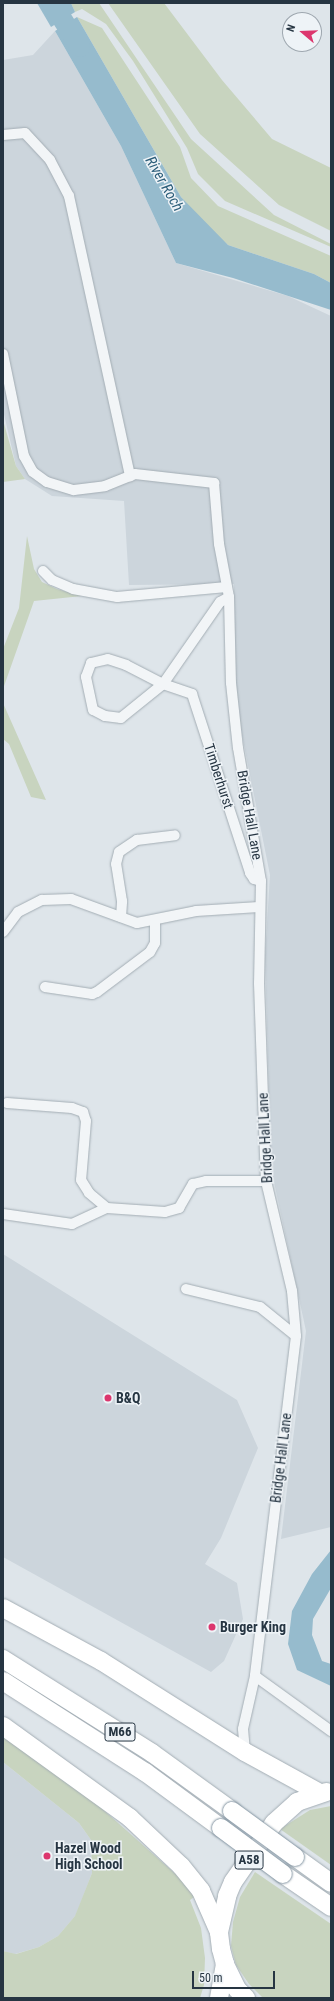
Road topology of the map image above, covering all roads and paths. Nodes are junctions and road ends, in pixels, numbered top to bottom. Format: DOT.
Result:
graph roads {
  1 [pos="3,135"];
  2 [pos="3,354"];
  3 [pos="130,476"];
  4 [pos="43,571"];
  5 [pos="227,587"];
  6 [pos="229,597"];
  7 [pos="163,684"];
  8 [pos="175,835"];
  9 [pos="261,881"];
  10 [pos="259,907"];
  11 [pos="121,917"];
  12 [pos="155,921"];
  13 [pos="3,932"];
  14 [pos="45,987"];
  15 [pos="8,1103"];
  16 [pos="266,1181"];
  17 [pos="107,1208"];
  18 [pos="3,1214"];
  19 [pos="186,1289"];
  20 [pos="296,1336"];
  21 [pos="3,1608"];
  22 [pos="3,1659"];
  23 [pos="255,1676"];
  24 [pos="3,1681"];
  25 [pos="3,1726"];
  26 [pos="331,1731"];
  27 [pos="245,1752"];
  28 [pos="326,1792"];
  29 [pos="331,1883"];
  30 [pos="331,1907"];
  31 [pos="219,1932"];
  32 [pos="225,1964"];
  33 [pos="219,1998"];
  34 [pos="246,1998"];
  1 -- 3 [label="street"];
  2 -- 3 [label="street"];
  3 -- 5 [label="street, Bridge Hall Lane"];
  4 -- 5 [label="street"];
  5 -- 6 [label="street, Bridge Hall Lane"];
  6 -- 7 [label="street, Timberhurst"];
  6 -- 9 [label="street, Bridge Hall Lane"];
  7 -- 7 [label="street, Timberhurst"];
  7 -- 9 [label="street, Timberhurst"];
  8 -- 11 [label="street"];
  9 -- 10 [label="street, Bridge Hall Lane"];
  10 -- 12 [label="street"];
  10 -- 16 [label="street, Bridge Hall Lane"];
  11 -- 12 [label="street"];
  11 -- 13 [label="street"];
  12 -- 14 [label="street"];
  15 -- 17 [label="street"];
  16 -- 17 [label="street"];
  16 -- 20 [label="street, Bridge Hall Lane"];
  17 -- 18 [label="street"];
  19 -- 20 [label="street"];
  20 -- 23 [label="street, Bridge Hall Lane"];
  21 -- 27 [label="highway"];
  22 -- 29 [label="highway, M66, bridge"];
  23 -- 26 [label="street"];
  23 -- 27 [label="street, Bridge Hall Lane"];
  24 -- 30 [label="highway, M66, bridge"];
  25 -- 31 [label="highway"];
  27 -- 28 [label="highway"];
  28 -- 31 [label="highway, A58"];
  31 -- 32 [label="highway, A58"];
  32 -- 33 [label="highway, A58"];
  32 -- 34 [label="highway, A58"];
}
